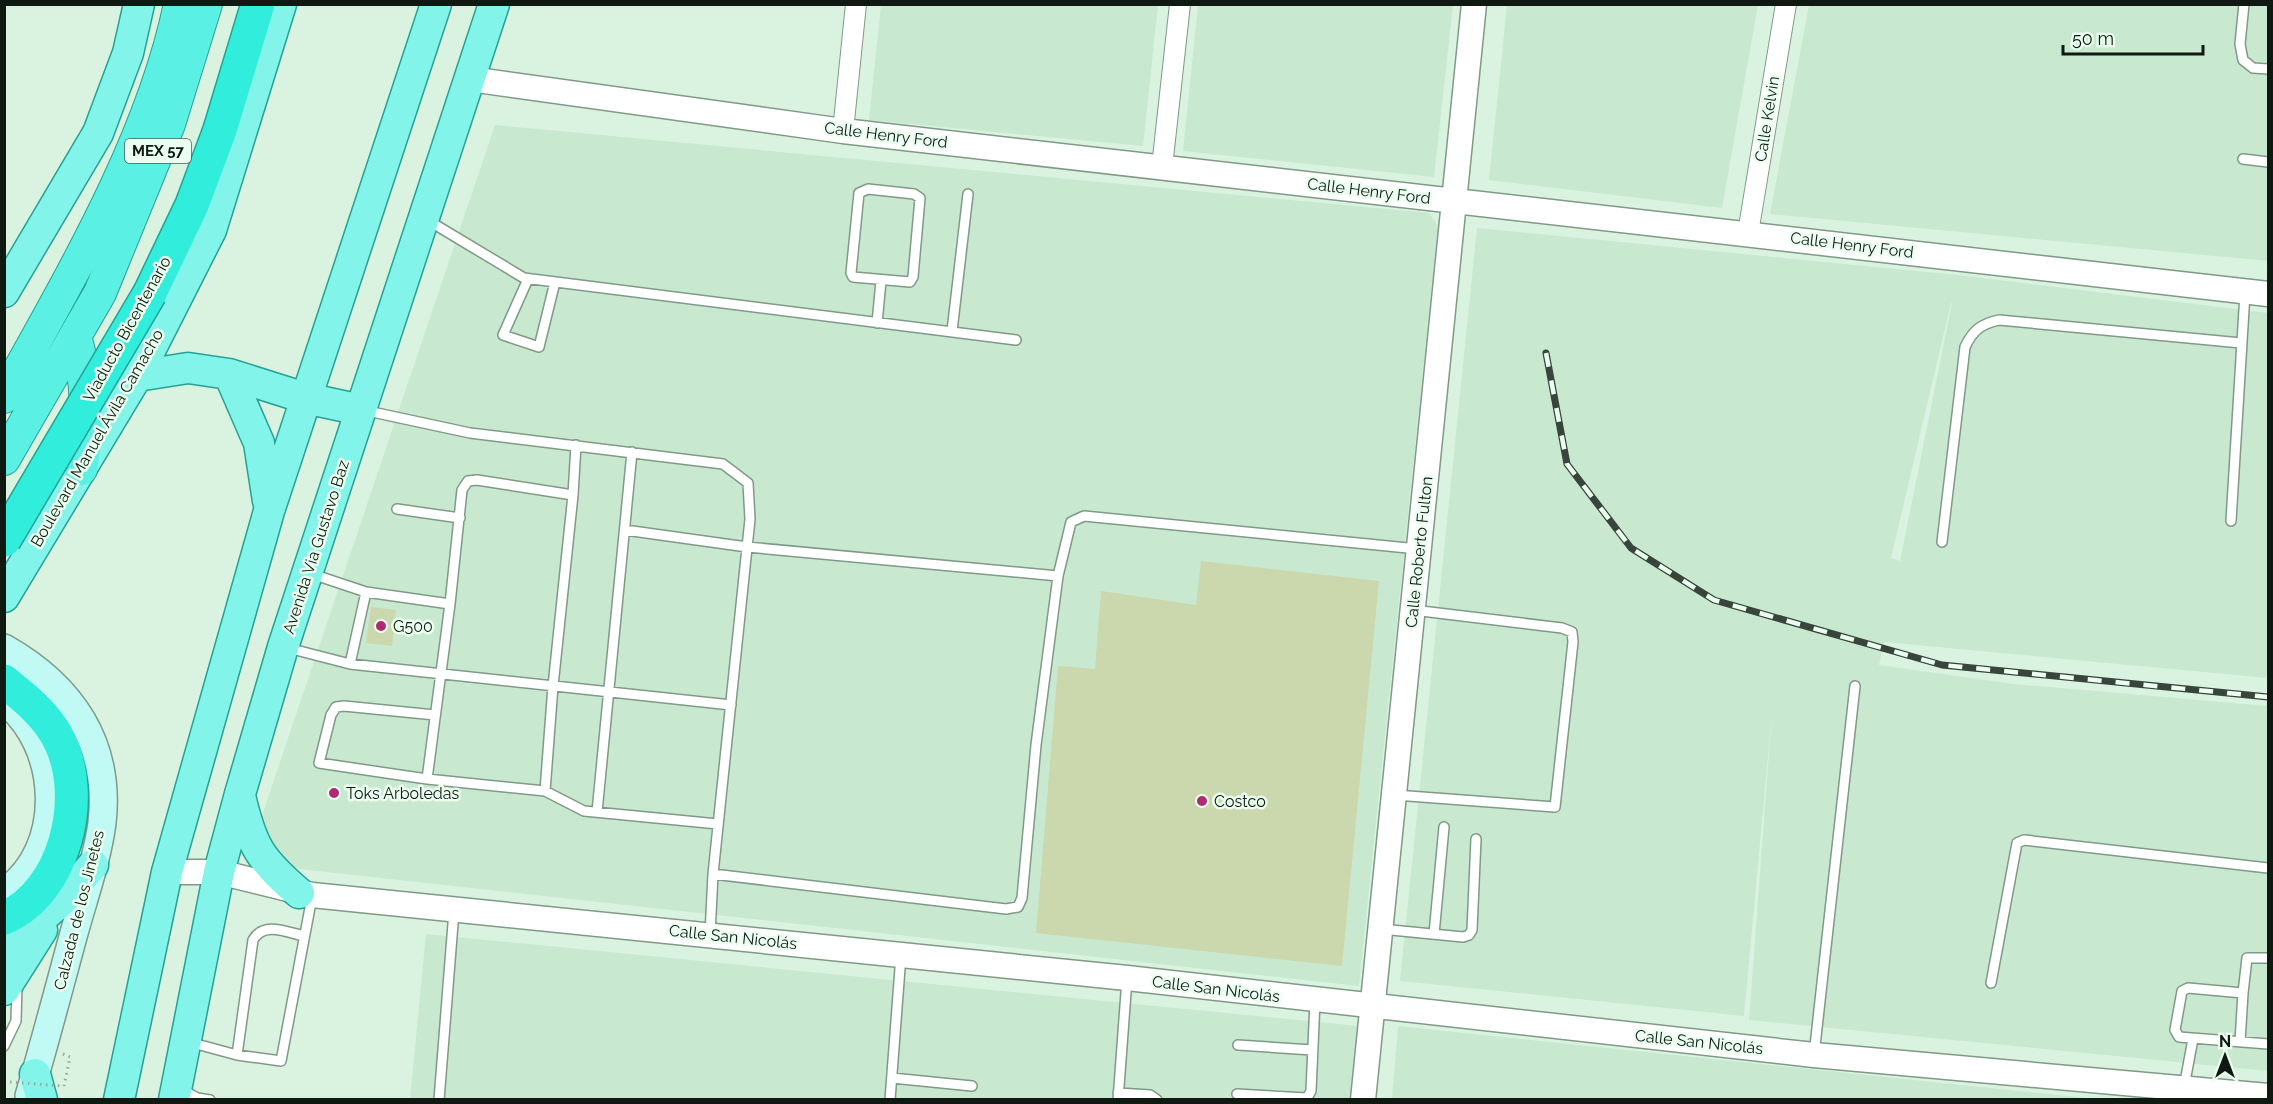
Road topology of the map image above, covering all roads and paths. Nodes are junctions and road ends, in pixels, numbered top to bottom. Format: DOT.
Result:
graph roads {
  1 [pos="140,4"];
  2 [pos="180,4"];
  3 [pos="206,4"];
  4 [pos="258,4"];
  5 [pos="281,4"];
  6 [pos="436,4"];
  7 [pos="494,4"];
  8 [pos="856,4"];
  9 [pos="1180,4"];
  10 [pos="1474,4"];
  11 [pos="1786,4"];
  12 [pos="2244,4"];
  13 [pos="2268,69"];
  14 [pos="470,79"];
  15 [pos="843,131"];
  16 [pos="2243,159"];
  17 [pos="2268,162"];
  18 [pos="1162,167"];
  19 [pos="968,194"];
  20 [pos="1454,200"];
  21 [pos="424,218"];
  22 [pos="1748,233"];
  23 [pos="35,240"];
  24 [pos="4,254"];
  25 [pos="528,279"];
  26 [pos="881,281"];
  27 [pos="555,282"];
  28 [pos="4,292"];
  29 [pos="2257,292"];
  30 [pos="877,323"];
  31 [pos="952,332"];
  32 [pos="75,336"];
  33 [pos="1016,340"];
  34 [pos="2241,343"];
  35 [pos="228,374"];
  36 [pos="136,376"];
  37 [pos="4,397"];
  38 [pos="305,398"];
  39 [pos="361,410"];
  40 [pos="576,445"];
  41 [pos="632,452"];
  42 [pos="4,459"];
  43 [pos="81,469"];
  44 [pos="573,495"];
  45 [pos="397,509"];
  46 [pos="269,511"];
  47 [pos="460,518"];
  48 [pos="2231,521"];
  49 [pos="625,530"];
  50 [pos="4,540"];
  51 [pos="1942,542"];
  52 [pos="747,547"];
  53 [pos="1419,549"];
  54 [pos="307,573"];
  55 [pos="1058,576"];
  56 [pos="366,592"];
  57 [pos="4,597"];
  58 [pos="450,604"];
  59 [pos="1413,610"];
  60 [pos="283,647"];
  61 [pos="10,662"];
  62 [pos="350,664"];
  63 [pos="441,674"];
  64 [pos="553,686"];
  65 [pos="1856,686"];
  66 [pos="609,692"];
  67 [pos="4,701"];
  68 [pos="730,705"];
  69 [pos="435,715"];
  70 [pos="427,779"];
  71 [pos="545,790"];
  72 [pos="240,794"];
  73 [pos="1394,795"];
  74 [pos="597,812"];
  75 [pos="718,824"];
  76 [pos="1444,827"];
  77 [pos="1476,838"];
  78 [pos="93,865"];
  79 [pos="2268,868"];
  80 [pos="167,872"];
  81 [pos="219,872"];
  82 [pos="713,874"];
  83 [pos="4,892"];
  84 [pos="305,894"];
  85 [pos="454,909"];
  86 [pos="4,918"];
  87 [pos="1381,929"];
  88 [pos="710,934"];
  89 [pos="1434,934"];
  90 [pos="304,936"];
  91 [pos="901,955"];
  92 [pos="2268,958"];
  93 [pos="8,971"];
  94 [pos="1127,978"];
  95 [pos="1991,983"];
  96 [pos="2243,993"];
  97 [pos="1315,1001"];
  98 [pos="1373,1007"];
  99 [pos="2193,1039"];
  100 [pos="186,1041"];
  101 [pos="2240,1042"];
  102 [pos="2268,1044"];
  103 [pos="4,1046"];
  104 [pos="1238,1046"];
  105 [pos="1312,1050"];
  106 [pos="237,1055"];
  107 [pos="1814,1055"];
  108 [pos="70,1057"];
  109 [pos="892,1078"];
  110 [pos="972,1086"];
  111 [pos="36,1088"];
  112 [pos="2184,1090"];
  113 [pos="176,1093"];
  114 [pos="1237,1094"];
  115 [pos="1118,1096"];
  116 [pos="2268,1096"];
  117 [pos="119,1100"];
  118 [pos="210,1100"];
  119 [pos="439,1100"];
  120 [pos="890,1100"];
  121 [pos="1157,1100"];
  122 [pos="1363,1100"];
  1 -- 23 [label="main road"];
  2 -- 37 [label="highway, MEX 57"];
  3 -- 32 [label="highway, MEX 57"];
  4 -- 50 [label="highway, Viaducto Bicentenario, bridge"];
  5 -- 36 [label="main road, Boulevard Manuel Ávila Camacho"];
  6 -- 38 [label="main road"];
  7 -- 14 [label="main road, Avenida Via Gustavo Baz"];
  8 -- 15 [label="street"];
  9 -- 18 [label="street"];
  10 -- 20 [label="street, Calle Roberto Fulton"];
  11 -- 22 [label="street, Calle Kelvin"];
  12 -- 13 [label="lane"];
  14 -- 15 [label="street, Calle Henry Ford"];
  14 -- 21 [label="main road, Avenida Via Gustavo Baz"];
  15 -- 18 [label="street, Calle Henry Ford"];
  16 -- 17 [label="lane"];
  18 -- 20 [label="street, Calle Henry Ford"];
  19 -- 31 [label="lane"];
  20 -- 22 [label="street, Calle Henry Ford"];
  20 -- 53 [label="street, Calle Roberto Fulton"];
  21 -- 25 [label="lane"];
  21 -- 39 [label="main road, Avenida Via Gustavo Baz"];
  22 -- 29 [label="street, Calle Henry Ford"];
  23 -- 24 [label="main road"];
  23 -- 28 [label="main road"];
  25 -- 27 [label="lane"];
  25 -- 27 [label="lane"];
  26 -- 26 [label="lane"];
  26 -- 30 [label="lane"];
  27 -- 30 [label="lane"];
  29 -- 34 [label="lane"];
  30 -- 31 [label="lane"];
  31 -- 33 [label="lane"];
  32 -- 42 [label="highway, MEX 57"];
  32 -- 43 [label="highway"];
  34 -- 48 [label="lane"];
  34 -- 51 [label="lane"];
  35 -- 36 [label="main road"];
  35 -- 38 [label="main road"];
  35 -- 46 [label="main road"];
  36 -- 43 [label="main road, Boulevard Manuel Ávila Camacho"];
  38 -- 39 [label="main road"];
  38 -- 46 [label="main road"];
  39 -- 40 [label="lane"];
  39 -- 54 [label="main road, Avenida Via Gustavo Baz"];
  40 -- 41 [label="lane"];
  40 -- 44 [label="lane"];
  41 -- 49 [label="lane"];
  41 -- 52 [label="lane"];
  43 -- 57 [label="main road, Boulevard Manuel Ávila Camacho"];
  44 -- 47 [label="lane"];
  44 -- 64 [label="lane"];
  45 -- 47 [label="lane"];
  46 -- 80 [label="main road"];
  47 -- 58 [label="lane"];
  49 -- 52 [label="lane"];
  49 -- 66 [label="lane"];
  52 -- 55 [label="lane"];
  52 -- 68 [label="lane"];
  53 -- 55 [label="lane"];
  53 -- 59 [label="street, Calle Roberto Fulton"];
  54 -- 56 [label="lane"];
  54 -- 60 [label="main road, Avenida Via Gustavo Baz"];
  55 -- 82 [label="lane"];
  56 -- 58 [label="lane"];
  56 -- 62 [label="lane"];
  58 -- 63 [label="lane"];
  59 -- 73 [label="street, Calle Roberto Fulton"];
  59 -- 73 [label="lane"];
  60 -- 62 [label="lane"];
  60 -- 72 [label="main road, Avenida Via Gustavo Baz"];
  61 -- 78 [label="main road, Calzada de los Jinetes"];
  61 -- 86 [label="highway"];
  62 -- 63 [label="lane"];
  63 -- 64 [label="lane"];
  63 -- 69 [label="lane"];
  64 -- 66 [label="lane"];
  64 -- 71 [label="lane"];
  65 -- 107 [label="lane"];
  66 -- 68 [label="lane"];
  66 -- 74 [label="lane"];
  67 -- 83 [label="main road"];
  68 -- 75 [label="lane"];
  69 -- 70 [label="lane"];
  69 -- 70 [label="lane"];
  70 -- 71 [label="lane"];
  71 -- 74 [label="lane"];
  72 -- 81 [label="main road, Avenida Via Gustavo Baz"];
  72 -- 84 [label="main road"];
  73 -- 87 [label="street, Calle Roberto Fulton"];
  74 -- 75 [label="lane"];
  75 -- 82 [label="lane"];
  76 -- 89 [label="lane"];
  77 -- 89 [label="lane"];
  78 -- 93 [label="main road"];
  78 -- 111 [label="main road, Calzada de los Jinetes"];
  79 -- 95 [label="lane"];
  80 -- 81 [label="street, Calle San Nicolás"];
  80 -- 117 [label="main road"];
  81 -- 84 [label="street, Calle San Nicolás"];
  81 -- 100 [label="main road, Avenida Via Gustavo Baz"];
  82 -- 88 [label="lane"];
  84 -- 85 [label="street, Calle San Nicolás"];
  84 -- 90 [label="lane"];
  85 -- 88 [label="street, Calle San Nicolás"];
  85 -- 119 [label="lane"];
  87 -- 89 [label="lane"];
  87 -- 98 [label="street, Calle Roberto Fulton"];
  88 -- 91 [label="street, Calle San Nicolás"];
  90 -- 106 [label="lane"];
  90 -- 106 [label="lane"];
  91 -- 94 [label="street, Calle San Nicolás"];
  91 -- 109 [label="lane"];
  92 -- 96 [label="lane"];
  93 -- 103 [label="lane"];
  94 -- 97 [label="street, Calle San Nicolás"];
  94 -- 115 [label="lane"];
  96 -- 99 [label="lane"];
  96 -- 101 [label="lane"];
  97 -- 98 [label="street, Calle San Nicolás"];
  97 -- 105 [label="lane"];
  98 -- 107 [label="street, Calle San Nicolás"];
  98 -- 122 [label="street, Calle Roberto Fulton"];
  99 -- 101 [label="lane"];
  99 -- 112 [label="lane"];
  100 -- 106 [label="lane"];
  100 -- 113 [label="main road, Avenida Via Gustavo Baz"];
  101 -- 102 [label="lane"];
  104 -- 105 [label="lane"];
  105 -- 114 [label="lane"];
  107 -- 112 [label="street, Calle San Nicolás"];
  108 -- 111 [label="path"];
  109 -- 110 [label="lane"];
  109 -- 120 [label="lane"];
  111 -- 111 [label="path, bridge"];
  112 -- 116 [label="street, Calle San Nicolás"];
  113 -- 118 [label="lane"];
  115 -- 121 [label="lane"];
}
